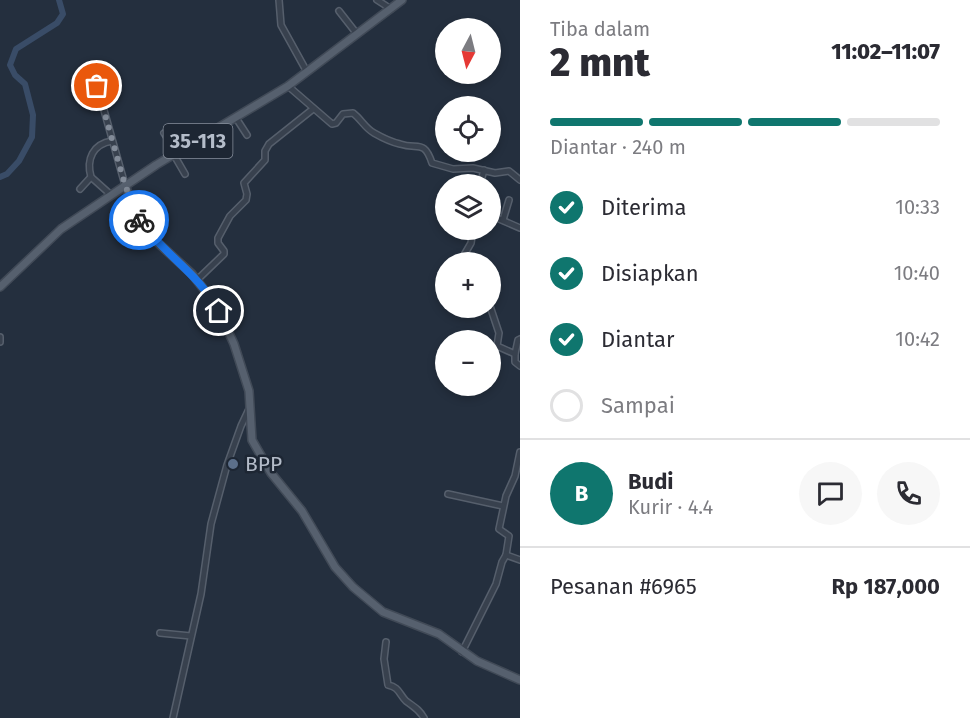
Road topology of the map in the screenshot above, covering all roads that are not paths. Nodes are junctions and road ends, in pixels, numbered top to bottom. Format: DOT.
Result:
graph roads {
  1 [pos="279,0"];
  2 [pos="377,0"];
  3 [pos="401,0"];
  4 [pos="391,9"];
  5 [pos="339,11"];
  6 [pos="357,34"];
  7 [pos="93,71"];
  8 [pos="307,72"];
  9 [pos="288,86"];
  10 [pos="313,109"];
  11 [pos="236,118"];
  12 [pos="164,133"];
  13 [pos="248,135"];
  14 [pos="112,141"];
  15 [pos="175,154"];
  16 [pos="484,170"];
  17 [pos="185,174"];
  18 [pos="483,174"];
  19 [pos="91,177"];
  20 [pos="520,180"];
  21 [pos="125,185"];
  22 [pos="80,189"];
  23 [pos="111,194"];
  24 [pos="509,200"];
  25 [pos="148,205"];
  26 [pos="135,213"];
  27 [pos="503,220"];
  28 [pos="520,228"];
  29 [pos="197,280"];
  30 [pos="0,287"];
  31 [pos="494,318"];
  32 [pos="0,337"];
  33 [pos="520,339"];
  34 [pos="0,342"];
  35 [pos="515,354"];
  36 [pos="520,366"];
  37 [pos="249,409"];
  38 [pos="520,452"];
  39 [pos="448,494"];
  40 [pos="503,506"];
  41 [pos="506,555"];
  42 [pos="520,560"];
  43 [pos="160,633"];
  44 [pos="191,636"];
  45 [pos="386,642"];
  46 [pos="462,652"];
  47 [pos="520,681"];
  48 [pos="173,718"];
  49 [pos="424,718"];
  1 -- 8 [label="street"];
  2 -- 4 [label="street"];
  3 -- 4 [label="main road, 35-113"];
  4 -- 6 [label="main road, 35-113"];
  5 -- 6 [label="street"];
  6 -- 8 [label="main road, 35-113"];
  7 -- 14 [label="street"];
  8 -- 9 [label="main road, 35-113"];
  9 -- 10 [label="street"];
  9 -- 11 [label="main road, 35-113"];
  10 -- 16 [label="street"];
  10 -- 29 [label="street"];
  11 -- 13 [label="street"];
  11 -- 15 [label="main road, 35-113"];
  12 -- 15 [label="street"];
  14 -- 19 [label="street"];
  14 -- 21 [label="street"];
  15 -- 17 [label="street"];
  15 -- 21 [label="main road, 35-113"];
  16 -- 18 [label="street"];
  16 -- 20 [label="street"];
  19 -- 22 [label="street"];
  19 -- 23 [label="street"];
  21 -- 23 [label="main road, 35-113"];
  21 -- 26 [label="main road"];
  23 -- 30 [label="main road, 35-113"];
  24 -- 27 [label="street"];
  25 -- 26 [label="street"];
  26 -- 29 [label="main road"];
  27 -- 28 [label="street"];
  29 -- 37 [label="main road"];
  31 -- 35 [label="street"];
  32 -- 34 [label="street"];
  33 -- 35 [label="street"];
  35 -- 36 [label="street"];
  37 -- 44 [label="street"];
  37 -- 46 [label="main road"];
  38 -- 40 [label="street"];
  39 -- 40 [label="street"];
  40 -- 41 [label="street"];
  41 -- 42 [label="street"];
  41 -- 46 [label="street"];
  43 -- 44 [label="street"];
  44 -- 48 [label="street"];
  45 -- 49 [label="street"];
  46 -- 47 [label="main road"];
}
